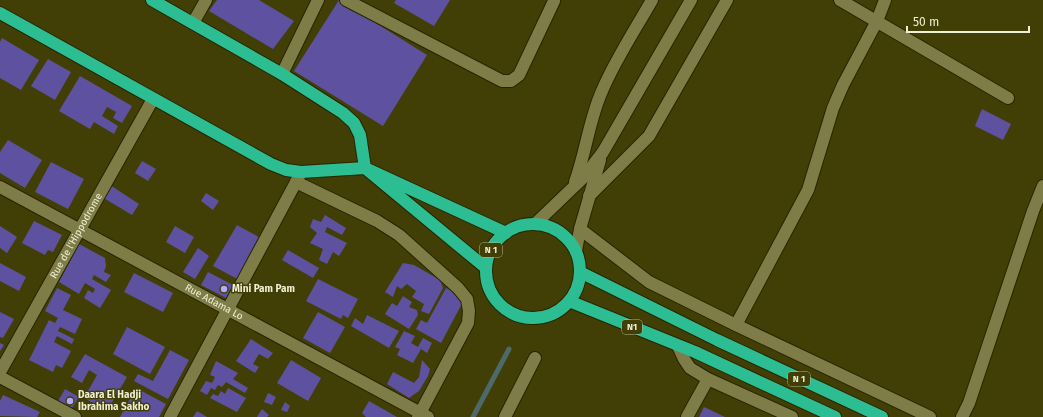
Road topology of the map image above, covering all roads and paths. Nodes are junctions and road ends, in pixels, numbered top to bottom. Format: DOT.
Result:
graph roads {
  1 [pos="152,0"];
  2 [pos="206,0"];
  3 [pos="318,0"];
  4 [pos="346,0"];
  5 [pos="652,0"];
  6 [pos="691,0"];
  7 [pos="727,0"];
  8 [pos="840,0"];
  9 [pos="885,0"];
  10 [pos="554,1"];
  11 [pos="1,15"];
  12 [pos="877,21"];
  13 [pos="194,23"];
  14 [pos="282,74"];
  15 [pos="1008,98"];
  16 [pos="153,99"];
  17 [pos="603,152"];
  18 [pos="365,168"];
  19 [pos="298,177"];
  20 [pos="1043,186"];
  21 [pos="0,187"];
  22 [pos="572,189"];
  23 [pos="589,196"];
  24 [pos="535,224"];
  25 [pos="580,229"];
  26 [pos="80,230"];
  27 [pos="506,233"];
  28 [pos="576,251"];
  29 [pos="486,268"];
  30 [pos="580,272"];
  31 [pos="569,301"];
  32 [pos="228,310"];
  33 [pos="736,325"];
  34 [pos="678,346"];
  35 [pos="695,352"];
  36 [pos="535,358"];
  37 [pos="0,372"];
  38 [pos="0,377"];
  39 [pos="708,380"];
  40 [pos="422,416"];
  41 [pos="74,417"];
  42 [pos="170,417"];
  43 [pos="505,417"];
  44 [pos="687,417"];
  45 [pos="792,417"];
  46 [pos="835,417"];
  47 [pos="882,417"];
  48 [pos="930,417"];
  49 [pos="962,417"];
  1 -- 13 [label="highway"];
  2 -- 13 [label="street"];
  3 -- 14 [label="street"];
  4 -- 10 [label="street"];
  5 -- 22 [label="street"];
  6 -- 17 [label="street"];
  7 -- 23 [label="street"];
  8 -- 12 [label="street"];
  9 -- 12 [label="street"];
  11 -- 16 [label="highway"];
  12 -- 15 [label="street"];
  12 -- 33 [label="street"];
  13 -- 14 [label="highway"];
  14 -- 18 [label="highway"];
  16 -- 19 [label="highway"];
  16 -- 26 [label="street, Rue de l'Hippodrome"];
  17 -- 22 [label="street"];
  17 -- 23 [label="street"];
  18 -- 19 [label="highway"];
  18 -- 27 [label="highway, N 1"];
  18 -- 29 [label="highway, N 1"];
  19 -- 32 [label="street"];
  19 -- 40 [label="street"];
  20 -- 49 [label="street"];
  21 -- 26 [label="street, Rue Adama Lo"];
  22 -- 24 [label="street"];
  23 -- 25 [label="street"];
  24 -- 27 [label="highway, N 1"];
  24 -- 28 [label="highway, N 1"];
  25 -- 28 [label="street"];
  25 -- 33 [label="street"];
  26 -- 32 [label="street, Rue Adama Lo"];
  26 -- 37 [label="street, Rue de l'Hippodrome"];
  27 -- 29 [label="highway, N 1"];
  28 -- 30 [label="highway, N 1"];
  29 -- 31 [label="highway, N 1"];
  30 -- 31 [label="highway, N 1"];
  30 -- 47 [label="highway, N 1"];
  31 -- 34 [label="highway, N1"];
  32 -- 40 [label="street, Rue Adama Lo"];
  32 -- 42 [label="street"];
  33 -- 48 [label="street"];
  34 -- 35 [label="highway, N1"];
  34 -- 39 [label="street"];
  35 -- 46 [label="highway, N 1"];
  36 -- 43 [label="street"];
  38 -- 41 [label="street"];
  39 -- 44 [label="street"];
  39 -- 45 [label="street"];
}
